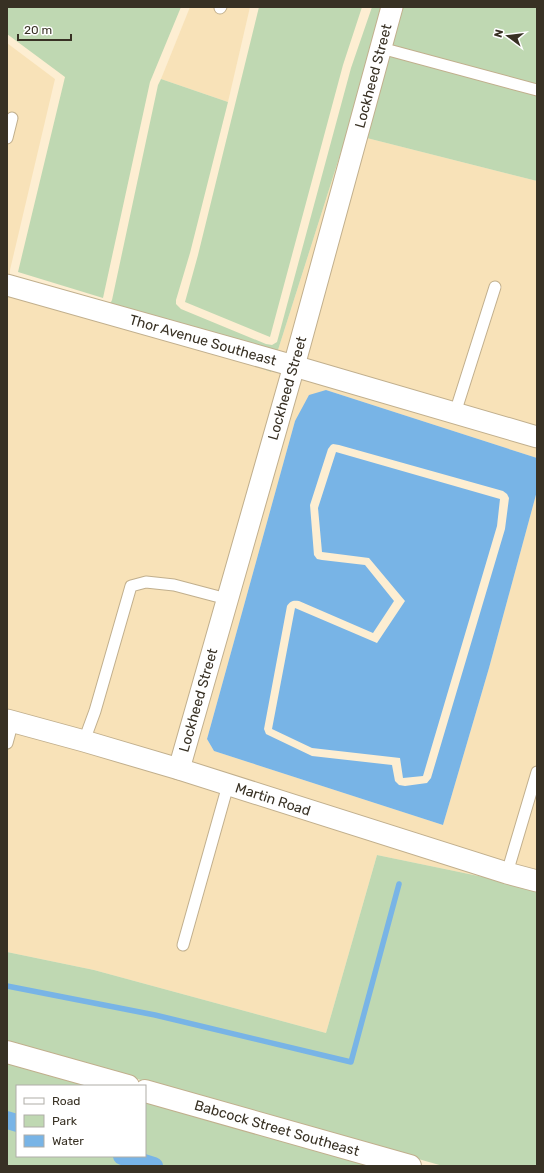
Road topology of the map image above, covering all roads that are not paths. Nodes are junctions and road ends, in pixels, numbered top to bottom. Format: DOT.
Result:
graph roads {
  1 [pos="392,7"];
  2 [pos="380,48"];
  3 [pos="537,90"];
  4 [pos="12,118"];
  5 [pos="7,138"];
  6 [pos="7,285"];
  7 [pos="495,287"];
  8 [pos="294,366"];
  9 [pos="456,413"];
  10 [pos="537,437"];
  11 [pos="227,599"];
  12 [pos="10,721"];
  13 [pos="84,741"];
  14 [pos="7,743"];
  15 [pos="179,768"];
  16 [pos="537,772"];
  17 [pos="228,785"];
  18 [pos="507,873"];
  19 [pos="537,881"];
  20 [pos="183,944"];
  21 [pos="7,1052"];
  22 [pos="124,1085"];
  23 [pos="146,1091"];
  24 [pos="410,1166"];
  1 -- 2 [label="street, Lockheed Street"];
  2 -- 3 [label="lane"];
  2 -- 8 [label="street, Lockheed Street"];
  4 -- 5 [label="lane"];
  6 -- 8 [label="street, Thor Avenue Southeast"];
  7 -- 9 [label="lane"];
  8 -- 9 [label="street, Thor Avenue Southeast"];
  8 -- 11 [label="street, Lockheed Street"];
  9 -- 10 [label="street, Thor Avenue Southeast"];
  11 -- 13 [label="lane"];
  11 -- 15 [label="street, Lockheed Street"];
  12 -- 13 [label="street, Martin Road"];
  12 -- 14 [label="lane"];
  13 -- 15 [label="street, Martin Road"];
  15 -- 17 [label="street, Martin Road"];
  16 -- 18 [label="lane"];
  17 -- 18 [label="street, Martin Road"];
  17 -- 20 [label="lane"];
  18 -- 19 [label="street, Martin Road"];
  21 -- 22 [label="main road"];
  23 -- 24 [label="main road, Babcock Street Southeast"];
}
